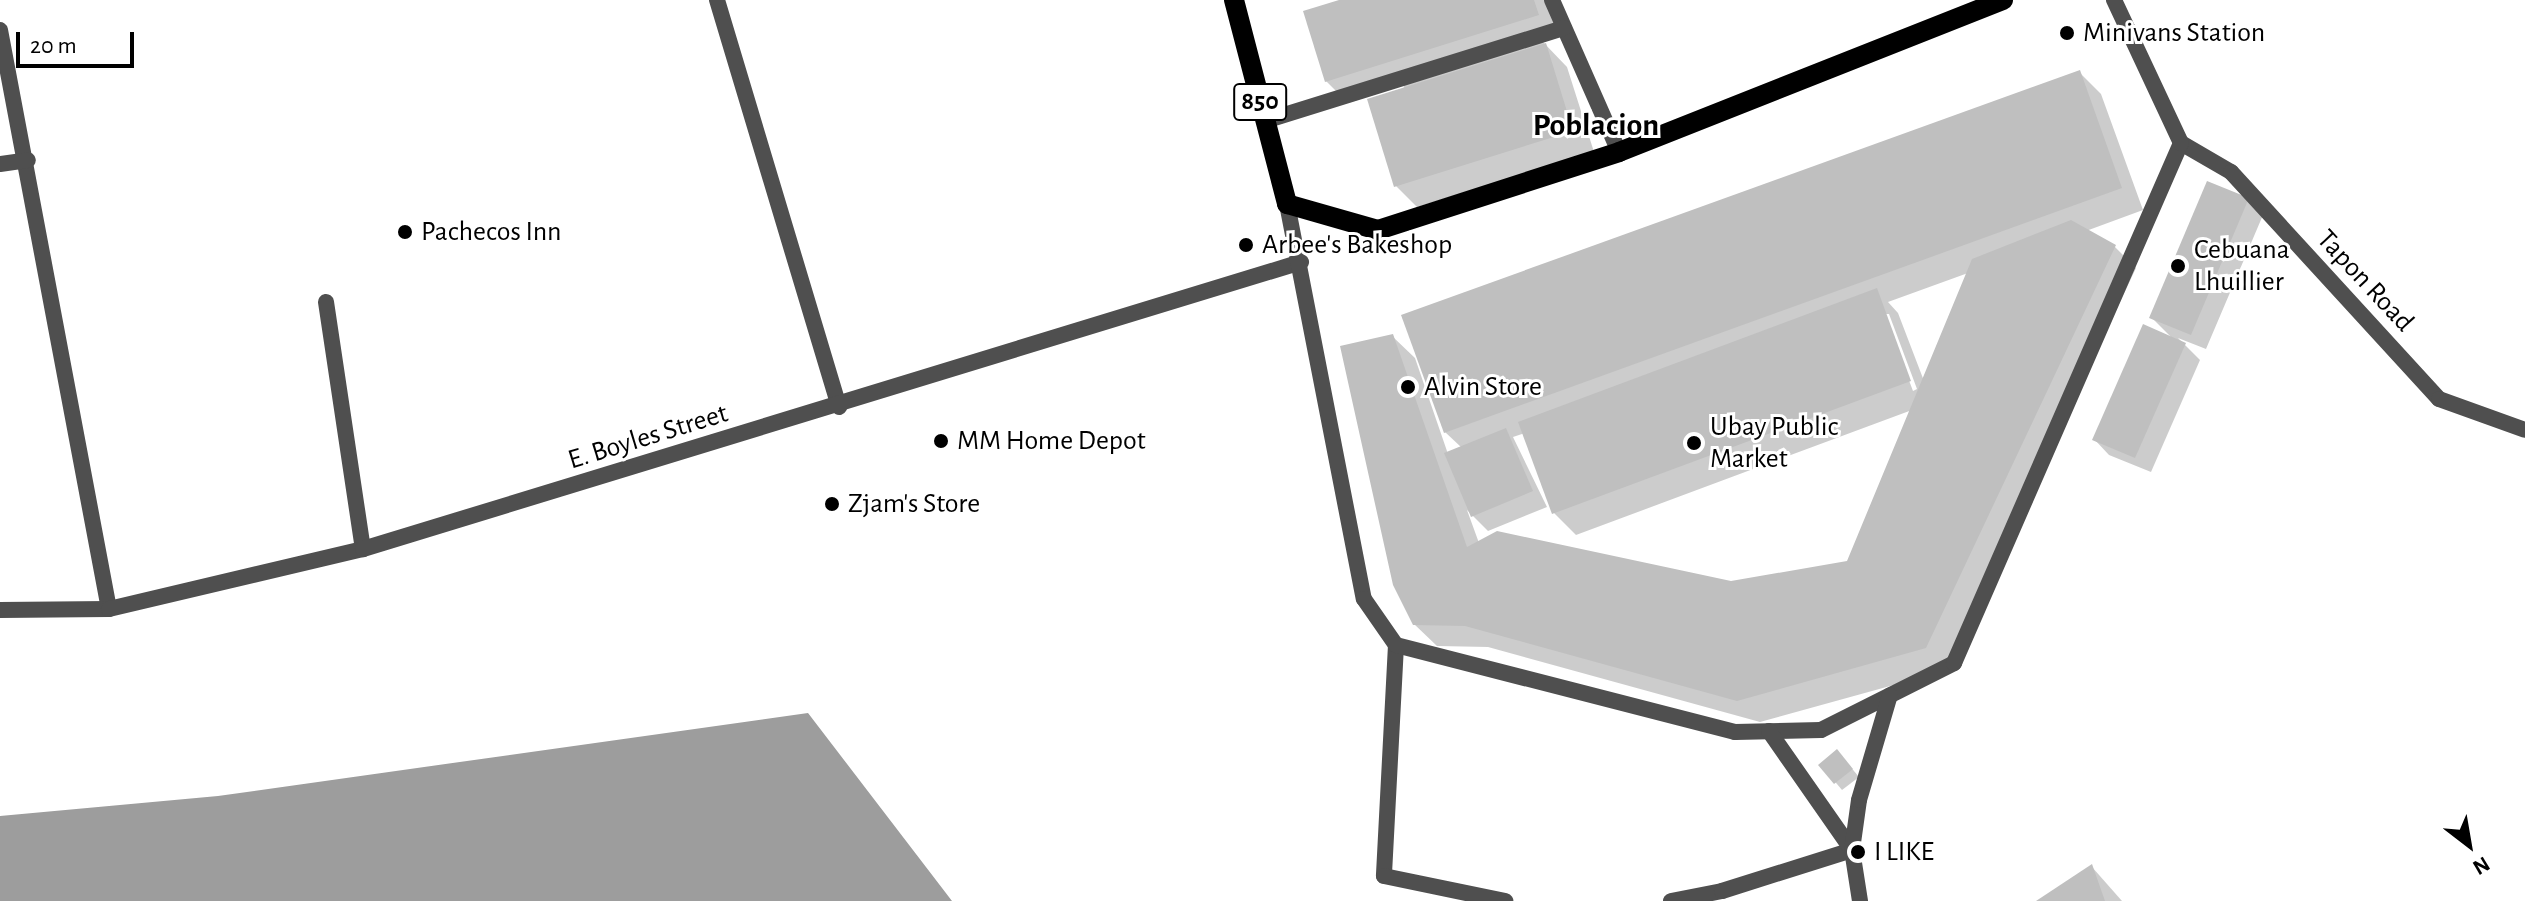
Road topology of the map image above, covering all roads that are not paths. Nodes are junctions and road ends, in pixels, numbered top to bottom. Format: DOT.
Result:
graph roads {
  1 [pos="717,0"];
  2 [pos="1234,0"];
  3 [pos="1552,0"];
  4 [pos="2003,0"];
  5 [pos="2114,0"];
  6 [pos="1564,28"];
  7 [pos="0,30"];
  8 [pos="1265,121"];
  9 [pos="2181,143"];
  10 [pos="1619,152"];
  11 [pos="28,160"];
  12 [pos="0,164"];
  13 [pos="1287,204"];
  14 [pos="1301,262"];
  15 [pos="326,302"];
  16 [pos="839,407"];
  17 [pos="2525,430"];
  18 [pos="363,549"];
  19 [pos="109,609"];
  20 [pos="0,610"];
  21 [pos="1396,645"];
  22 [pos="1890,695"];
  23 [pos="1769,731"];
  24 [pos="1852,850"];
  25 [pos="1505,901"];
  26 [pos="1671,901"];
  27 [pos="1860,901"];
  1 -- 16 [label="street"];
  2 -- 8 [label="main road, 850"];
  3 -- 6 [label="street"];
  4 -- 10 [label="main road"];
  5 -- 9 [label="street"];
  6 -- 8 [label="street"];
  6 -- 10 [label="street"];
  7 -- 11 [label="street"];
  8 -- 13 [label="main road, 850"];
  9 -- 17 [label="street, Tapon Road"];
  9 -- 22 [label="street"];
  10 -- 13 [label="main road"];
  11 -- 12 [label="street"];
  11 -- 19 [label="street"];
  13 -- 14 [label="street"];
  14 -- 16 [label="street, E. Boyles Street"];
  14 -- 21 [label="street"];
  15 -- 18 [label="street"];
  16 -- 18 [label="street, E. Boyles Street"];
  18 -- 19 [label="street, E. Boyles Street"];
  19 -- 20 [label="street, E. Boyles Street"];
  21 -- 23 [label="street"];
  21 -- 25 [label="street"];
  22 -- 23 [label="street"];
  22 -- 24 [label="street"];
  23 -- 24 [label="street"];
  24 -- 26 [label="street"];
  24 -- 27 [label="street"];
}
